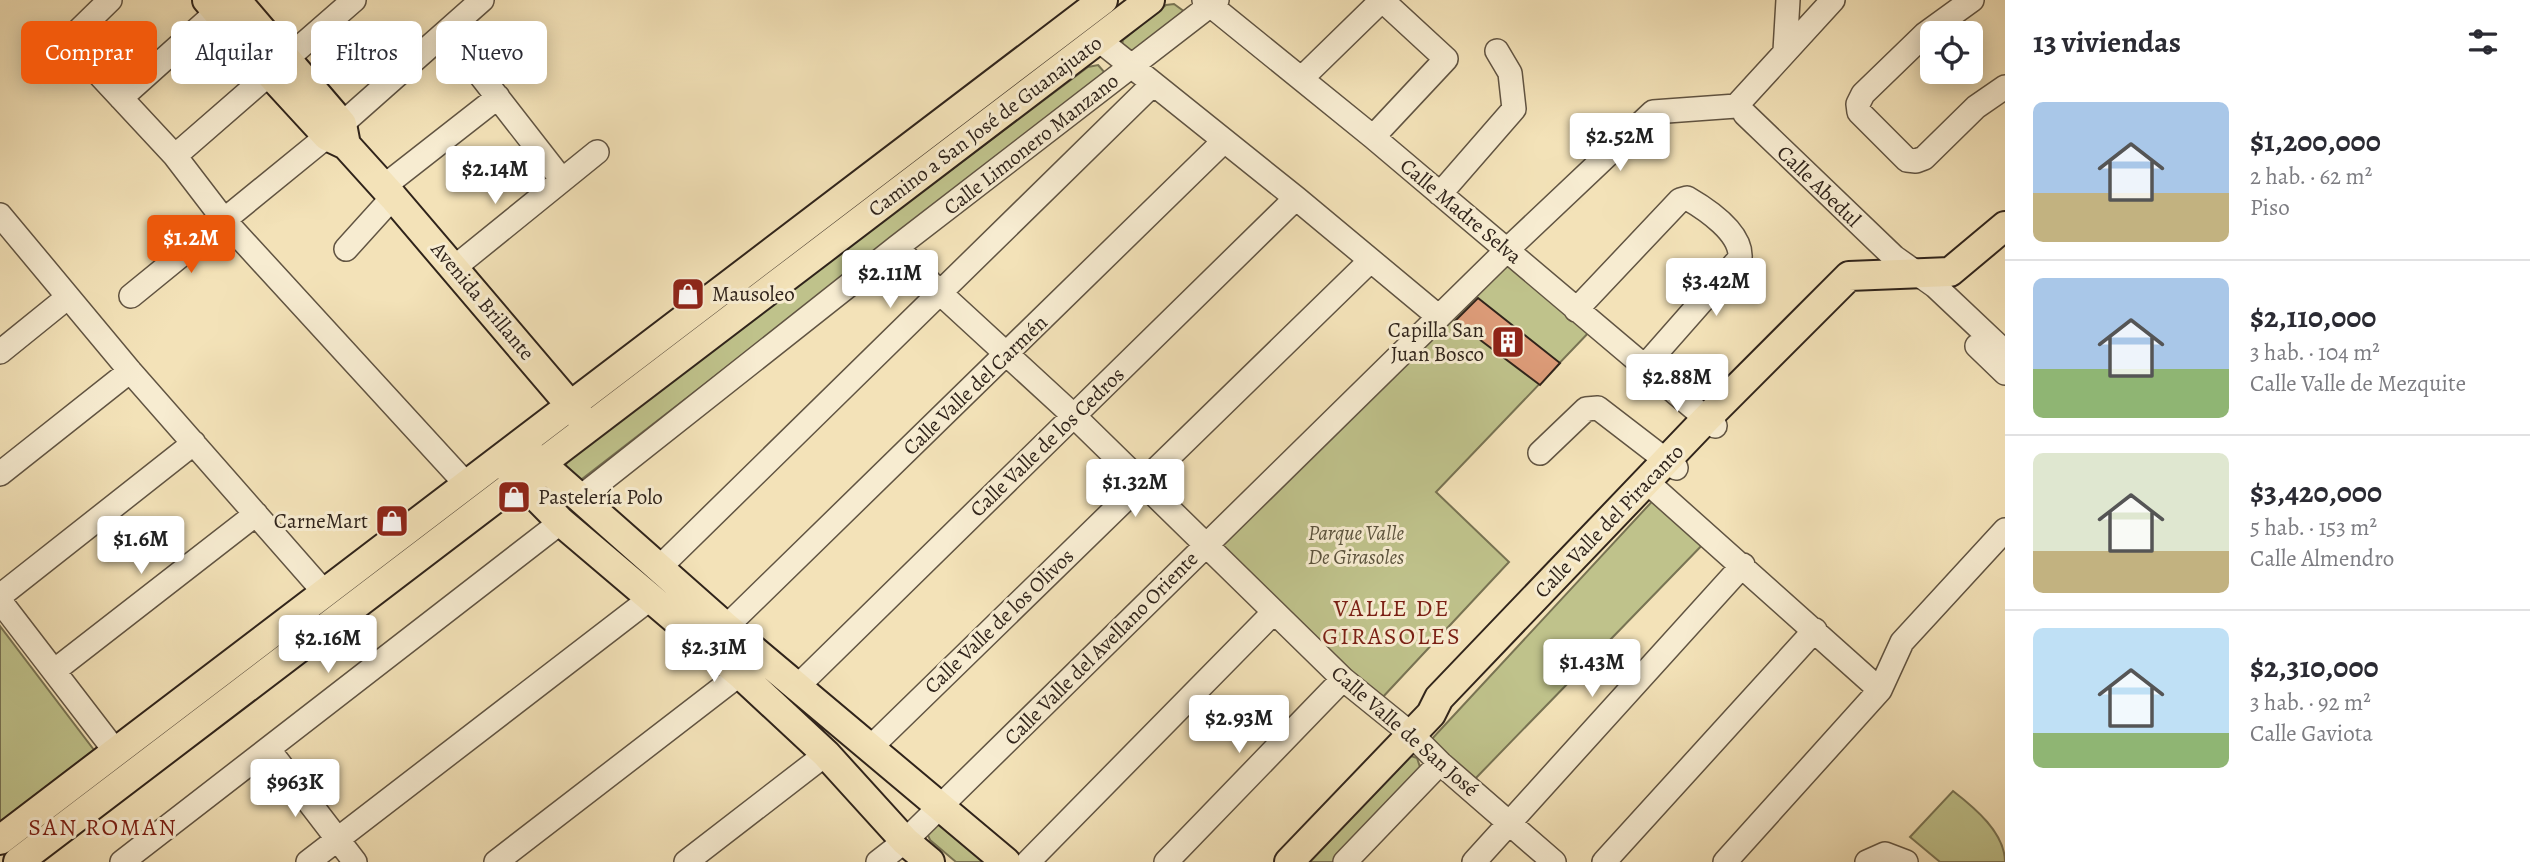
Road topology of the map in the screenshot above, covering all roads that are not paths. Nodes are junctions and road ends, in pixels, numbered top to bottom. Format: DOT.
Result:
graph roads {
  1 [pos="110,0"];
  2 [pos="354,0"];
  3 [pos="482,0"];
  4 [pos="1103,0"];
  5 [pos="1150,0"];
  6 [pos="1382,0"];
  7 [pos="1787,0"];
  8 [pos="1833,0"];
  9 [pos="1972,0"];
  10 [pos="1211,2"];
  11 [pos="223,3"];
  12 [pos="239,21"];
  13 [pos="1099,40"];
  14 [pos="297,50"];
  15 [pos="1497,51"];
  16 [pos="1785,51"];
  17 [pos="1130,67"];
  18 [pos="1302,78"];
  19 [pos="257,84"];
  20 [pos="294,84"];
  21 [pos="488,84"];
  22 [pos="1152,85"];
  23 [pos="2005,87"];
  24 [pos="498,97"];
  25 [pos="121,98"];
  26 [pos="1741,110"];
  27 [pos="339,135"];
  28 [pos="1373,137"];
  29 [pos="1224,141"];
  30 [pos="597,152"];
  31 [pos="175,156"];
  32 [pos="562,180"];
  33 [pos="388,192"];
  34 [pos="1440,194"];
  35 [pos="1296,198"];
  36 [pos="224,220"];
  37 [pos="2,223"];
  38 [pos="2005,226"];
  39 [pos="2005,242"];
  40 [pos="897,247"];
  41 [pos="346,248"];
  42 [pos="1508,250"];
  43 [pos="1370,261"];
  44 [pos="455,267"];
  45 [pos="1912,275"];
  46 [pos="939,292"];
  47 [pos="131,296"];
  48 [pos="68,297"];
  49 [pos="1576,310"];
  50 [pos="1438,317"];
  51 [pos="0,352"];
  52 [pos="2005,352"];
  53 [pos="1006,355"];
  54 [pos="1644,367"];
  55 [pos="130,371"];
  56 [pos="2005,373"];
  57 [pos="570,405"];
  58 [pos="1074,416"];
  59 [pos="1711,422"];
  60 [pos="590,427"];
  61 [pos="194,443"];
  62 [pos="511,451"];
  63 [pos="1539,453"];
  64 [pos="1672,464"];
  65 [pos="540,465"];
  66 [pos="0,474"];
  67 [pos="518,482"];
  68 [pos="1141,482"];
  69 [pos="467,485"];
  70 [pos="1650,485"];
  71 [pos="581,497"];
  72 [pos="256,514"];
  73 [pos="561,522"];
  74 [pos="2005,530"];
  75 [pos="1207,544"];
  76 [pos="1743,565"];
  77 [pos="660,566"];
  78 [pos="325,593"];
  79 [pos="0,598"];
  80 [pos="651,598"];
  81 [pos="1273,613"];
  82 [pos="726,627"];
  83 [pos="1815,630"];
  84 [pos="54,671"];
  85 [pos="740,674"];
  86 [pos="1343,678"];
  87 [pos="797,687"];
  88 [pos="1880,690"];
  89 [pos="1411,734"];
  90 [pos="871,747"];
  91 [pos="269,750"];
  92 [pos="116,752"];
  93 [pos="826,754"];
  94 [pos="1440,763"];
  95 [pos="939,807"];
  96 [pos="1511,822"];
  97 [pos="338,839"];
  98 [pos="0,840"];
  99 [pos="905,841"];
  100 [pos="18,862"];
  101 [pos="122,862"];
  102 [pos="308,862"];
  103 [pos="355,862"];
  104 [pos="496,862"];
  105 [pos="686,862"];
  106 [pos="878,862"];
  107 [pos="930,862"];
  108 [pos="1006,862"];
  109 [pos="1028,862"];
  110 [pos="1166,862"];
  111 [pos="1289,862"];
  112 [pos="1345,862"];
  113 [pos="1474,862"];
  114 [pos="1554,862"];
  115 [pos="1604,862"];
  116 [pos="1725,862"];
  117 [pos="1867,862"];
  118 [pos="1906,862"];
  1 -- 25 [label="street"];
  2 -- 14 [label="street"];
  3 -- 27 [label="street"];
  4 -- 57 [label="main road, Camino a San José de Guanajuato"];
  5 -- 13 [label="main road, Camino a San José de Guanajuato"];
  6 -- 18 [label="street"];
  6 -- 28 [label="street"];
  7 -- 16 [label="street"];
  8 -- 16 [label="street"];
  9 -- 23 [label="street"];
  10 -- 17 [label="street, Calle Limonero Manzano"];
  10 -- 18 [label="street, Calle Madre Selva"];
  11 -- 12 [label="main road, Avenida Brillante"];
  11 -- 25 [label="street"];
  13 -- 17 [label="street"];
  13 -- 60 [label="main road, Camino a San José de Guanajuato"];
  15 -- 34 [label="street"];
  16 -- 26 [label="street"];
  17 -- 22 [label="street"];
  17 -- 40 [label="street, Calle Limonero Manzano"];
  18 -- 28 [label="street, Calle Madre Selva"];
  19 -- 31 [label="street"];
  20 -- 27 [label="main road, Avenida Brillante"];
  21 -- 24 [label="street"];
  22 -- 29 [label="street"];
  22 -- 46 [label="street"];
  24 -- 32 [label="street"];
  24 -- 33 [label="street"];
  25 -- 31 [label="street"];
  26 -- 42 [label="street, Calle Valle del Avellano Oriente"];
  26 -- 45 [label="street, Calle Abedul"];
  27 -- 33 [label="main road, Avenida Brillante"];
  27 -- 36 [label="street"];
  28 -- 34 [label="street, Calle Madre Selva"];
  29 -- 35 [label="street"];
  29 -- 53 [label="street, Calle Valle del Carmén"];
  30 -- 32 [label="street"];
  31 -- 36 [label="street"];
  32 -- 44 [label="street"];
  33 -- 41 [label="street"];
  33 -- 44 [label="main road, Avenida Brillante"];
  34 -- 42 [label="street, Calle Madre Selva"];
  35 -- 43 [label="street"];
  35 -- 58 [label="street, Calle Valle de los Cedros"];
  36 -- 47 [label="street"];
  36 -- 69 [label="street"];
  37 -- 48 [label="street"];
  38 -- 45 [label="main road, Calle Valle del Piracanto"];
  39 -- 45 [label="main road, Calle Valle del Piracanto"];
  40 -- 46 [label="street, Calle Valle de San José"];
  40 -- 71 [label="street, Calle Limonero Manzano"];
  42 -- 49 [label="street, Calle Madre Selva"];
  42 -- 50 [label="street, Calle Valle del Avellano Oriente"];
  43 -- 50 [label="street"];
  43 -- 68 [label="street, Calle Valle de los Olivos"];
  44 -- 57 [label="main road, Avenida Brillante"];
  45 -- 52 [label="street, Calle Abedul"];
  45 -- 56 [label="street, Calle Abedul"];
  45 -- 59 [label="main road, Calle Valle del Piracanto"];
  46 -- 53 [label="street, Calle Valle de San José"];
  46 -- 77 [label="street"];
  48 -- 51 [label="street"];
  48 -- 55 [label="street"];
  49 -- 54 [label="street, Calle Madre Selva"];
  49 -- 54 [label="street"];
  50 -- 75 [label="street, Calle Valle del Avellano Oriente"];
  53 -- 58 [label="street, Calle Valle de San José"];
  53 -- 82 [label="street, Calle Valle del Carmén"];
  54 -- 59 [label="street, Calle Madre Selva"];
  55 -- 61 [label="street"];
  55 -- 66 [label="street"];
  57 -- 60 [label="main road, Avenida Brillante"];
  57 -- 62 [label="main road, Camino a San José de Guanajuato"];
  58 -- 68 [label="street, Calle Valle de San José"];
  58 -- 87 [label="street, Calle Valle de los Cedros"];
  59 -- 64 [label="main road, Calle Valle del Piracanto"];
  60 -- 65 [label="main road, Camino a San José de Guanajuato"];
  61 -- 72 [label="street"];
  61 -- 79 [label="street"];
  62 -- 65 [label="main road"];
  62 -- 67 [label="main road"];
  62 -- 69 [label="main road, Camino a San José de Guanajuato"];
  63 -- 64 [label="street"];
  64 -- 70 [label="main road, Calle Valle del Piracanto"];
  65 -- 67 [label="main road, Camino a San José de Guanajuato"];
  65 -- 71 [label="main road"];
  67 -- 73 [label="main road"];
  67 -- 100 [label="main road, Camino a San José de Guanajuato"];
  68 -- 75 [label="street, Calle Valle de San José"];
  68 -- 90 [label="street, Calle Valle de los Olivos"];
  69 -- 78 [label="main road, Camino a San José de Guanajuato"];
  70 -- 76 [label="street"];
  70 -- 89 [label="main road, Calle Valle del Piracanto"];
  71 -- 77 [label="main road"];
  72 -- 78 [label="street"];
  72 -- 84 [label="street"];
  73 -- 80 [label="main road"];
  73 -- 91 [label="street"];
  74 -- 88 [label="street"];
  75 -- 81 [label="street, Calle Valle de San José"];
  75 -- 95 [label="street, Calle Valle del Avellano Oriente"];
  76 -- 83 [label="street"];
  76 -- 96 [label="street"];
  77 -- 82 [label="main road"];
  78 -- 92 [label="main road, Camino a San José de Guanajuato"];
  79 -- 84 [label="street"];
  80 -- 85 [label="main road"];
  80 -- 97 [label="street"];
  81 -- 86 [label="street, Calle Valle de San José"];
  81 -- 109 [label="street"];
  82 -- 87 [label="main road"];
  83 -- 88 [label="street"];
  83 -- 115 [label="street"];
  84 -- 92 [label="street"];
  85 -- 93 [label="main road"];
  85 -- 104 [label="street"];
  86 -- 89 [label="street, Calle Valle de San José"];
  86 -- 110 [label="street"];
  87 -- 90 [label="main road"];
  88 -- 116 [label="street"];
  89 -- 94 [label="street, Calle Valle de San José"];
  89 -- 111 [label="main road, Calle Valle del Piracanto"];
  90 -- 95 [label="main road"];
  91 -- 97 [label="street"];
  91 -- 101 [label="street"];
  92 -- 98 [label="main road, Camino a San José de Guanajuato"];
  93 -- 99 [label="main road"];
  93 -- 105 [label="street"];
  94 -- 96 [label="street, Calle Valle de San José"];
  94 -- 112 [label="street"];
  95 -- 99 [label="street, Calle Valle del Avellano Oriente"];
  95 -- 108 [label="main road"];
  96 -- 113 [label="street"];
  96 -- 114 [label="street, Calle Valle de San José"];
  97 -- 102 [label="street"];
  97 -- 103 [label="street"];
  99 -- 106 [label="street, Calle Valle del Avellano Oriente"];
  99 -- 107 [label="main road"];
  117 -- 118 [label="street"];
}
